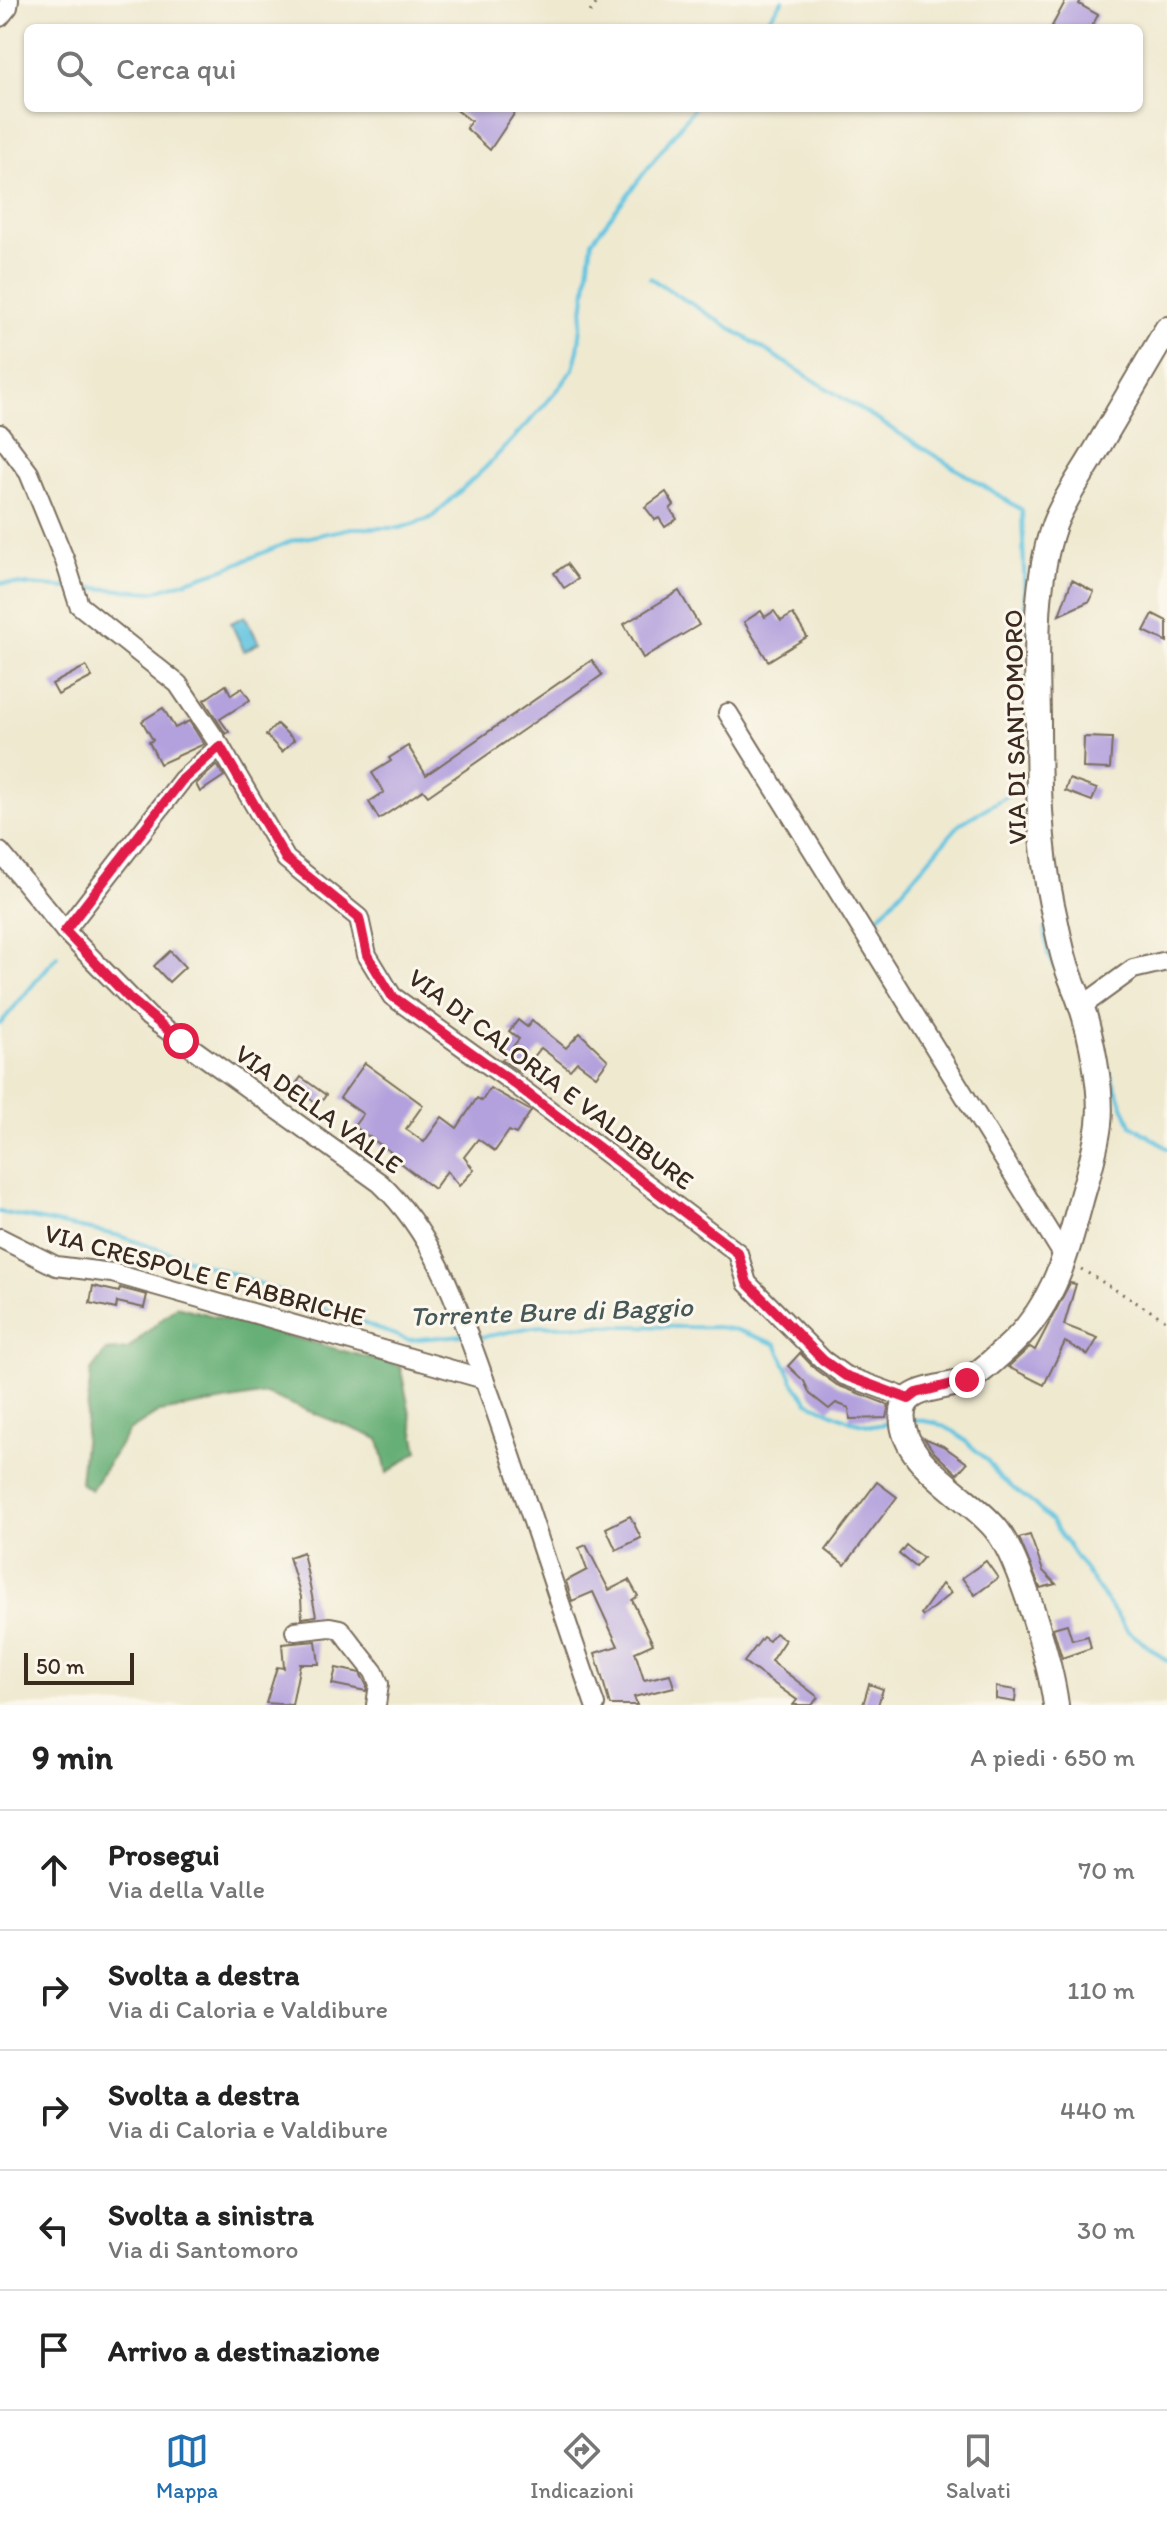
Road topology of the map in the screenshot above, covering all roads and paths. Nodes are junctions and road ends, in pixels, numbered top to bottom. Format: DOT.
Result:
graph roads {
  1 [pos="9,0"];
  2 [pos="599,0"];
  3 [pos="590,12"];
  4 [pos="0,17"];
  5 [pos="1167,329"];
  6 [pos="0,434"];
  7 [pos="728,713"];
  8 [pos="220,746"];
  9 [pos="0,852"];
  10 [pos="65,931"];
  11 [pos="1167,961"];
  12 [pos="1082,1006"];
  13 [pos="0,1238"];
  14 [pos="1065,1258"];
  15 [pos="1167,1321"];
  16 [pos="484,1379"];
  17 [pos="906,1416"];
  18 [pos="295,1631"];
  19 [pos="376,1705"];
  20 [pos="595,1705"];
  21 [pos="1056,1705"];
  1 -- 4 [label="street"];
  2 -- 3 [label="path"];
  5 -- 12 [label="main road, VIA DI SANTOMORO"];
  6 -- 8 [label="street, VIA DI CALORIA E VALDIBURE"];
  7 -- 14 [label="street"];
  8 -- 10 [label="street"];
  8 -- 17 [label="street, VIA DI CALORIA E VALDIBURE"];
  9 -- 10 [label="street, VIA DELLA VALLE"];
  10 -- 16 [label="street, VIA DELLA VALLE"];
  11 -- 12 [label="street"];
  12 -- 14 [label="main road, VIA DI SANTOMORO"];
  13 -- 16 [label="street, VIA CRESPOLE E FABBRICHE"];
  14 -- 15 [label="path"];
  14 -- 17 [label="main road, VIA DI SANTOMORO"];
  16 -- 20 [label="street"];
  17 -- 21 [label="main road"];
  18 -- 19 [label="street"];
}
